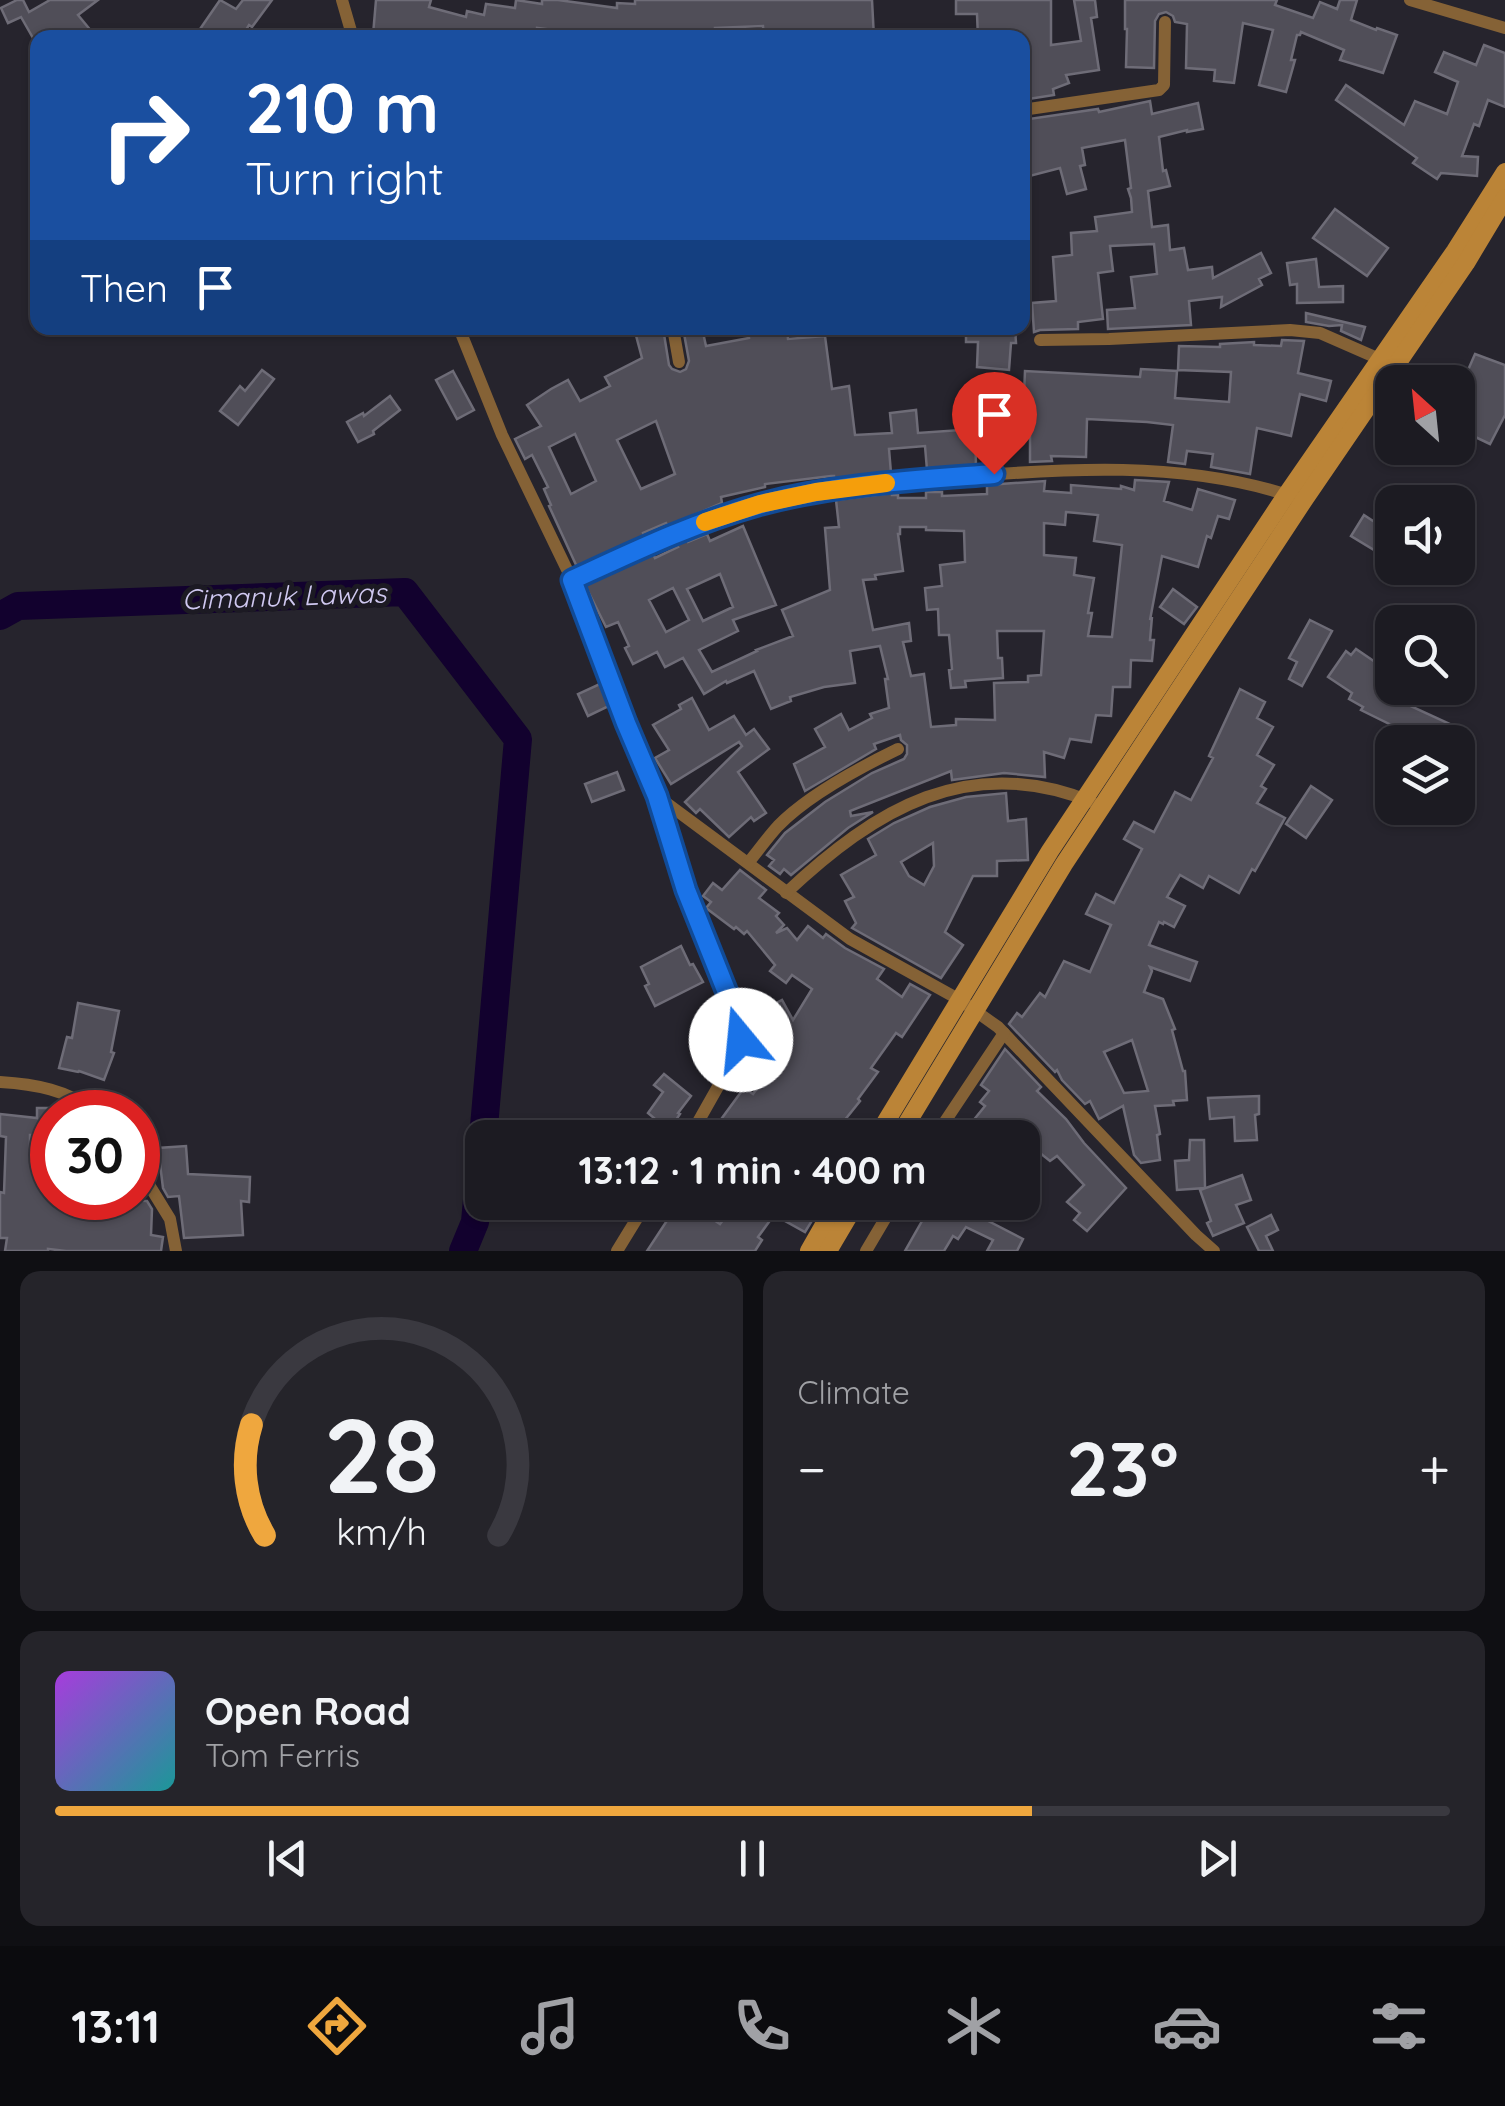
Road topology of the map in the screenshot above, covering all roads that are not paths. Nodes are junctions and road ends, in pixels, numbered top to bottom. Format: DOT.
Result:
graph roads {
  1 [pos="342,0"];
  2 [pos="1410,0"];
  3 [pos="1165,22"];
  4 [pos="1505,28"];
  5 [pos="351,30"];
  6 [pos="1030,109"];
  7 [pos="1505,172"];
  8 [pos="1505,198"];
  9 [pos="462,335"];
  10 [pos="674,335"];
  11 [pos="1040,340"];
  12 [pos="1379,359"];
  13 [pos="678,362"];
  14 [pos="1286,493"];
  15 [pos="572,580"];
  16 [pos="898,749"];
  17 [pos="657,796"];
  18 [pos="1083,798"];
  19 [pos="748,864"];
  20 [pos="786,893"];
  21 [pos="965,1005"];
  22 [pos="1001,1030"];
  23 [pos="0,1082"];
  24 [pos="55,1090"];
  25 [pos="699,1120"];
  26 [pos="902,1120"];
  27 [pos="945,1120"];
  28 [pos="160,1201"];
  29 [pos="636,1220"];
  30 [pos="834,1220"];
  31 [pos="839,1220"];
  32 [pos="884,1220"];
  33 [pos="833,1226"];
  34 [pos="176,1251"];
  35 [pos="617,1251"];
  36 [pos="809,1251"];
  37 [pos="828,1251"];
  38 [pos="866,1251"];
  39 [pos="1214,1251"];
  1 -- 5 [label="street"];
  2 -- 4 [label="street"];
  3 -- 6 [label="street"];
  7 -- 12 [label="main road"];
  8 -- 12 [label="main road"];
  9 -- 15 [label="street"];
  10 -- 13 [label="street"];
  11 -- 12 [label="street"];
  12 -- 14 [label="main road"];
  14 -- 15 [label="street"];
  14 -- 18 [label="main road"];
  15 -- 17 [label="street"];
  16 -- 19 [label="street"];
  17 -- 19 [label="street"];
  17 -- 25 [label="street"];
  18 -- 20 [label="street"];
  18 -- 21 [label="main road"];
  19 -- 20 [label="street"];
  20 -- 21 [label="street"];
  21 -- 22 [label="street"];
  21 -- 26 [label="main road"];
  22 -- 27 [label="street"];
  22 -- 39 [label="street"];
  23 -- 24 [label="street"];
  28 -- 34 [label="street"];
  29 -- 35 [label="street"];
  30 -- 33 [label="main road"];
  31 -- 33 [label="main road"];
  32 -- 38 [label="street"];
  33 -- 36 [label="main road"];
  33 -- 37 [label="main road"];
}
